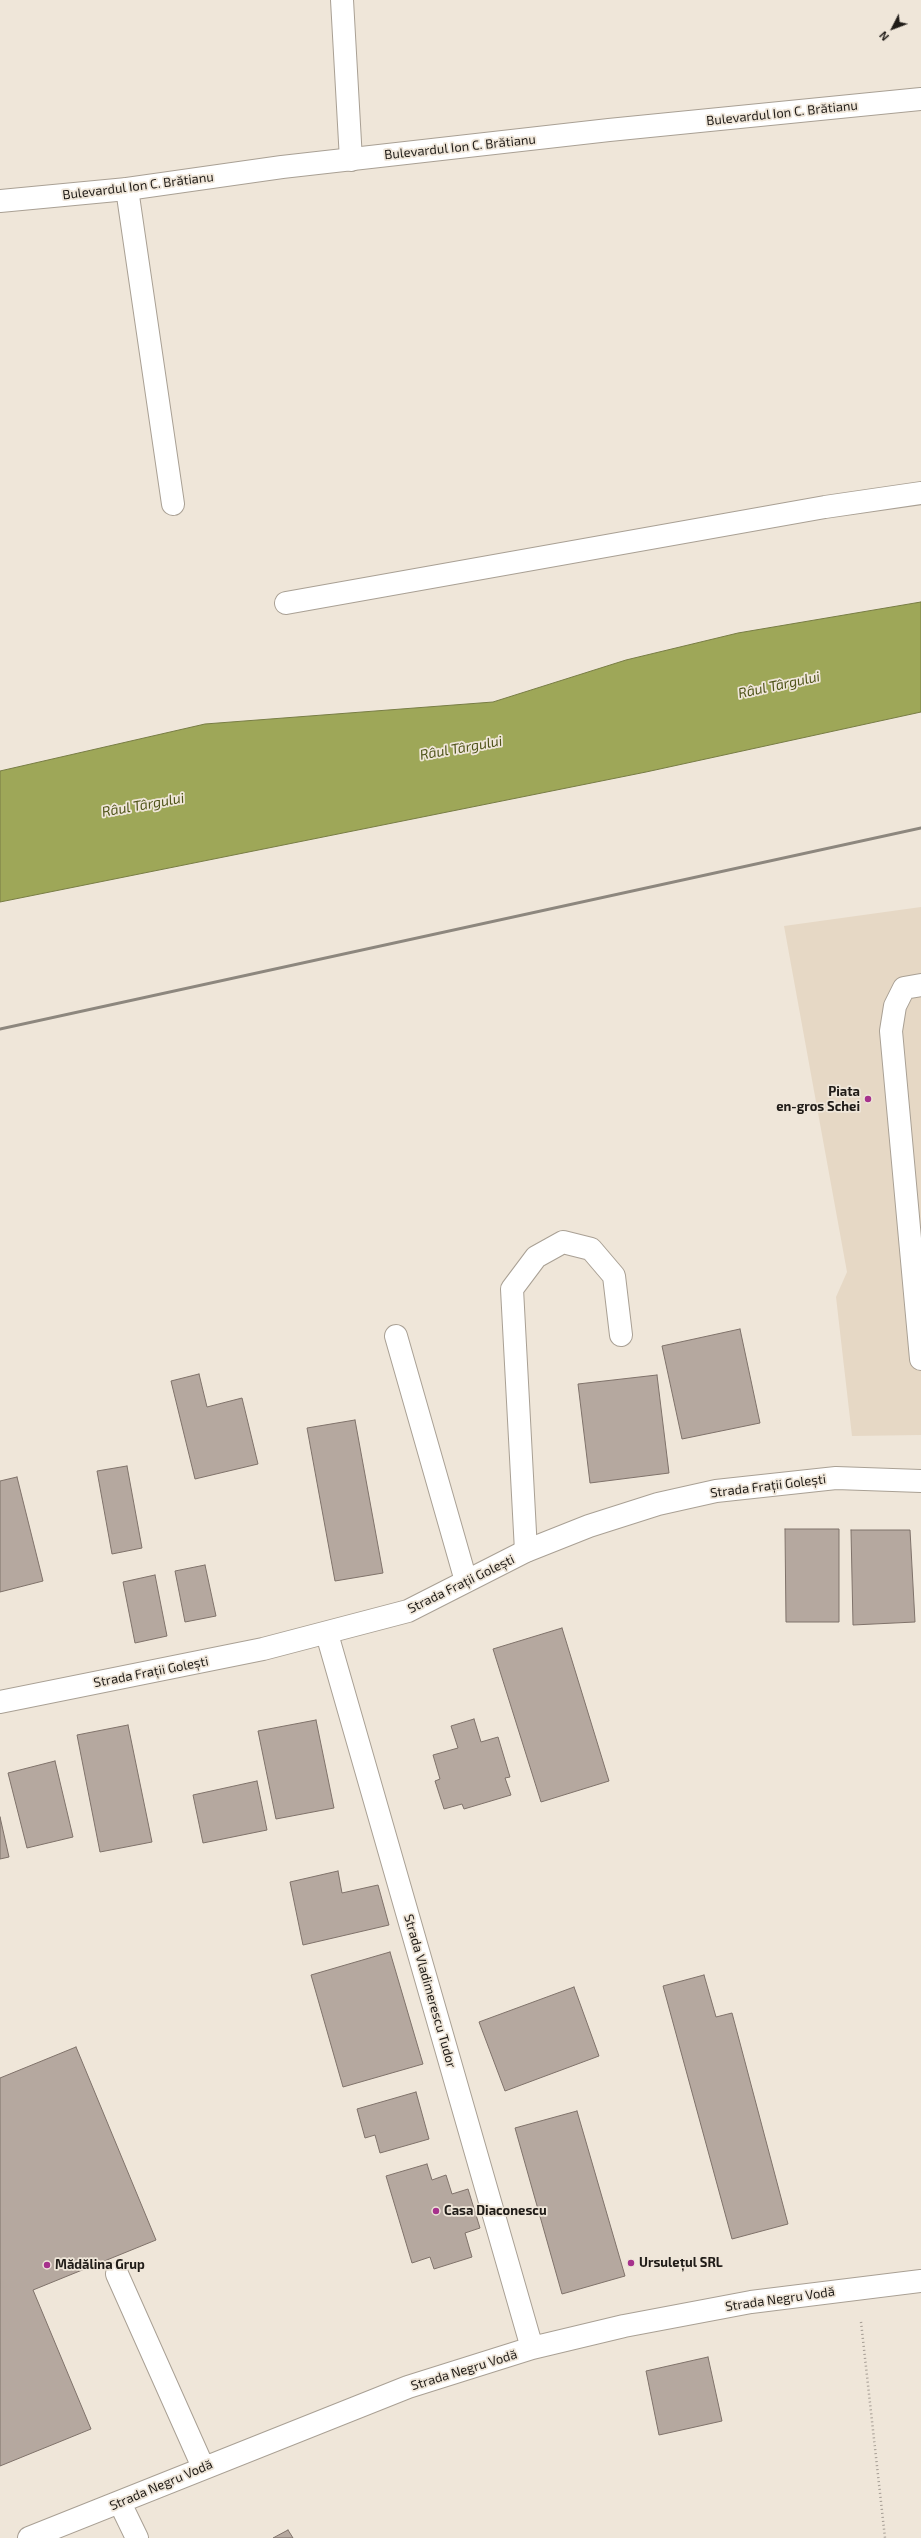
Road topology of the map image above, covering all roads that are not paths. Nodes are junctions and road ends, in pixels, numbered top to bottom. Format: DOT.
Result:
graph roads {
  1 [pos="342,0"];
  2 [pos="921,99"];
  3 [pos="351,160"];
  4 [pos="127,188"];
  5 [pos="0,201"];
  6 [pos="921,493"];
  7 [pos="173,504"];
  8 [pos="286,603"];
  9 [pos="921,985"];
  10 [pos="396,1336"];
  11 [pos="620,1336"];
  12 [pos="921,1359"];
  13 [pos="921,1481"];
  14 [pos="526,1551"];
  15 [pos="466,1581"];
  16 [pos="327,1634"];
  17 [pos="0,1702"];
  18 [pos="117,2274"];
  19 [pos="921,2281"];
  20 [pos="532,2348"];
  21 [pos="202,2467"];
  22 [pos="120,2503"];
  23 [pos="29,2538"];
  24 [pos="137,2538"];
  1 -- 3 [label="main road"];
  2 -- 3 [label="main road, Bulevardul Ion C. Brătianu"];
  3 -- 4 [label="main road, Bulevardul Ion C. Brătianu"];
  4 -- 5 [label="main road, Bulevardul Ion C. Brătianu"];
  4 -- 7 [label="main road"];
  6 -- 8 [label="main road"];
  9 -- 12 [label="main road"];
  10 -- 15 [label="main road"];
  11 -- 14 [label="main road"];
  13 -- 14 [label="main road, Strada Frații Golești"];
  14 -- 15 [label="main road, Strada Frații Golești"];
  15 -- 16 [label="main road, Strada Frații Golești"];
  16 -- 17 [label="main road, Strada Frații Golești"];
  16 -- 20 [label="main road, Strada Vladimerescu Tudor"];
  18 -- 21 [label="main road"];
  19 -- 20 [label="main road, Strada Negru Vodă"];
  20 -- 21 [label="main road, Strada Negru Vodă"];
  21 -- 22 [label="main road, Strada Negru Vodă"];
  22 -- 23 [label="main road, Strada Negru Vodă"];
  22 -- 24 [label="main road"];
}
